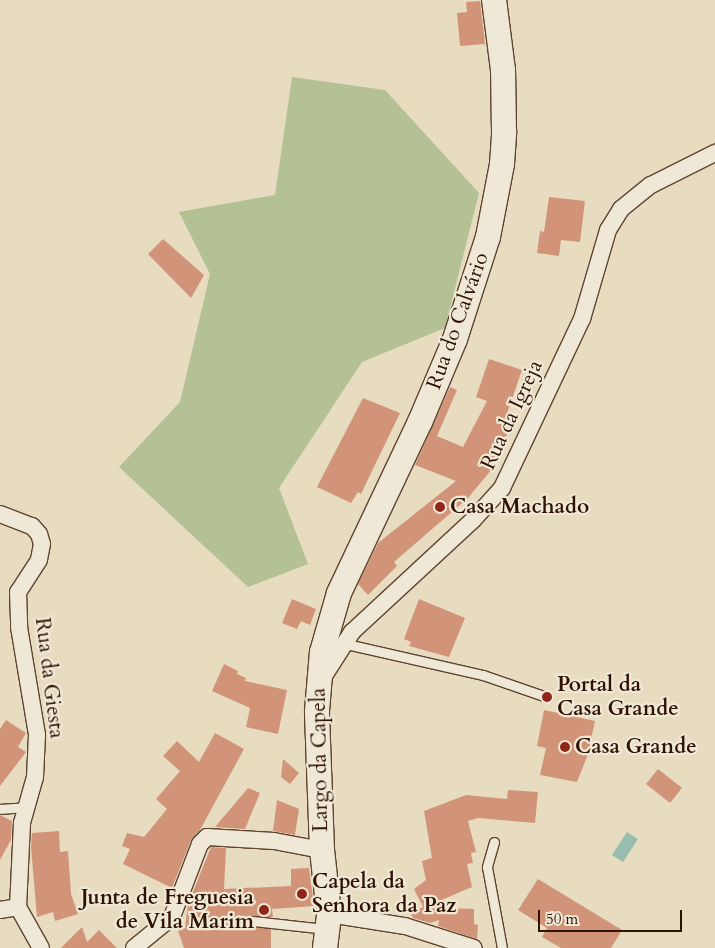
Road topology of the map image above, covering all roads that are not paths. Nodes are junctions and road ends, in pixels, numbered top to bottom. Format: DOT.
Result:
graph roads {
  1 [pos="494,0"];
  2 [pos="715,153"];
  3 [pos="0,514"];
  4 [pos="347,576"];
  5 [pos="342,643"];
  6 [pos="317,689"];
  7 [pos="544,696"];
  8 [pos="26,807"];
  9 [pos="0,809"];
  10 [pos="494,842"];
  11 [pos="322,850"];
  12 [pos="18,907"];
  13 [pos="0,910"];
  14 [pos="253,922"];
  15 [pos="327,930"];
  16 [pos="41,948"];
  17 [pos="134,948"];
  18 [pos="474,948"];
  19 [pos="502,948"];
  1 -- 4 [label="street, Rua do Calvário"];
  2 -- 5 [label="street, Rua da Igreja"];
  3 -- 8 [label="street, Rua da Giesta"];
  4 -- 6 [label="street, Largo da Capela"];
  5 -- 6 [label="street, Rua da Igreja"];
  5 -- 7 [label="lane"];
  6 -- 11 [label="street, Largo da Capela"];
  8 -- 9 [label="lane"];
  8 -- 12 [label="street, Rua da Giesta"];
  10 -- 19 [label="lane"];
  11 -- 15 [label="street, Largo da Capela"];
  11 -- 17 [label="street"];
  12 -- 13 [label="street"];
  12 -- 16 [label="street"];
  14 -- 15 [label="lane"];
  15 -- 18 [label="street"];
}
